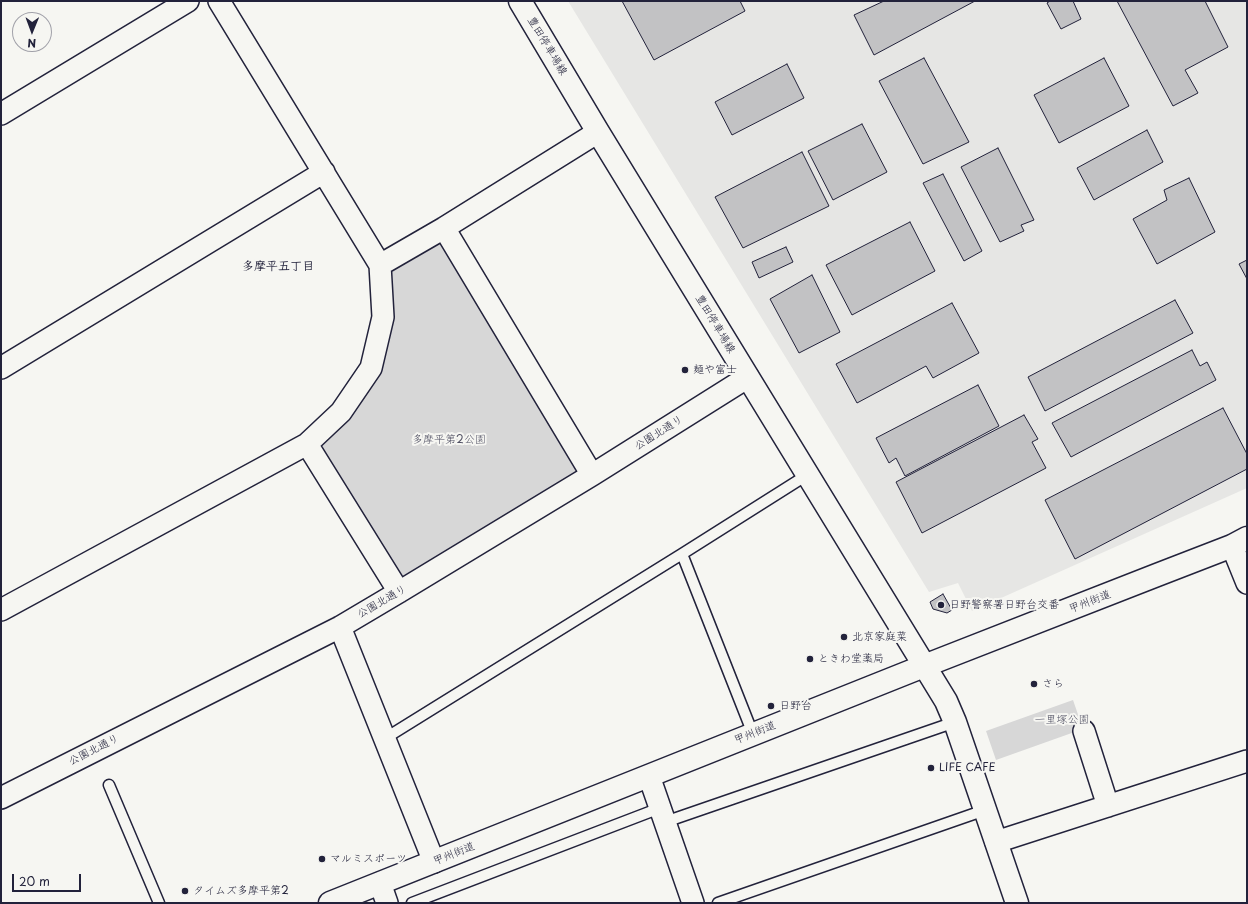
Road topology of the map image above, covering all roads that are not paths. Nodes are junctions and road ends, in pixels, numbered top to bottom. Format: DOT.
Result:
graph roads {
  1 [pos="188,1"];
  2 [pos="219,1"];
  3 [pos="520,1"];
  4 [pos="1,114"];
  5 [pos="598,132"];
  6 [pos="324,172"];
  7 [pos="444,228"];
  8 [pos="380,265"];
  9 [pos="1,368"];
  10 [pos="748,377"];
  11 [pos="307,444"];
  12 [pos="807,475"];
  13 [pos="592,476"];
  14 [pos="1239,542"];
  15 [pos="682,554"];
  16 [pos="1247,582"];
  17 [pos="399,592"];
  18 [pos="1,610"];
  19 [pos="340,627"];
  20 [pos="924,666"];
  21 [pos="955,722"];
  22 [pos="1084,731"];
  23 [pos="753,734"];
  24 [pos="384,739"];
  25 [pos="1247,761"];
  26 [pos="649,776"];
  27 [pos="109,785"];
  28 [pos="1,798"];
  29 [pos="1108,806"];
  30 [pos="985,810"];
  31 [pos="662,815"];
  32 [pos="996,842"];
  33 [pos="434,862"];
  34 [pos="383,893"];
  35 [pos="159,903"];
  36 [pos="330,903"];
  37 [pos="412,903"];
  38 [pos="693,903"];
  39 [pos="718,903"];
  40 [pos="1017,903"];
  1 -- 4 [label="street"];
  2 -- 6 [label="street"];
  3 -- 5 [label="main road, 豊田停車場線"];
  5 -- 7 [label="street"];
  5 -- 10 [label="main road, 豊田停車場線"];
  6 -- 8 [label="street"];
  6 -- 9 [label="street"];
  7 -- 8 [label="street"];
  7 -- 13 [label="street"];
  8 -- 11 [label="street"];
  10 -- 12 [label="main road, 豊田停車場線"];
  10 -- 13 [label="street, 公園北通り"];
  11 -- 17 [label="street"];
  11 -- 18 [label="street"];
  12 -- 15 [label="lane"];
  12 -- 20 [label="main road, 豊田停車場線"];
  13 -- 17 [label="street, 公園北通り"];
  14 -- 16 [label="street"];
  14 -- 20 [label="main road, 甲州街道"];
  15 -- 23 [label="lane"];
  15 -- 24 [label="lane"];
  17 -- 19 [label="street, 公園北通り"];
  19 -- 24 [label="street"];
  19 -- 28 [label="street, 公園北通り"];
  20 -- 21 [label="main road, 豊田停車場線"];
  20 -- 23 [label="main road, 甲州街道"];
  21 -- 30 [label="main road, 豊田停車場線"];
  21 -- 31 [label="lane"];
  22 -- 29 [label="street"];
  23 -- 26 [label="main road, 甲州街道"];
  24 -- 33 [label="street"];
  25 -- 29 [label="street"];
  26 -- 31 [label="street"];
  26 -- 33 [label="main road, 甲州街道"];
  27 -- 35 [label="lane"];
  29 -- 32 [label="street"];
  30 -- 32 [label="main road, 豊田停車場線"];
  30 -- 39 [label="lane"];
  31 -- 37 [label="lane"];
  31 -- 38 [label="street"];
  32 -- 40 [label="main road, 豊田停車場線"];
  33 -- 34 [label="main road, 甲州街道"];
  34 -- 36 [label="main road, 甲州街道"];
}
